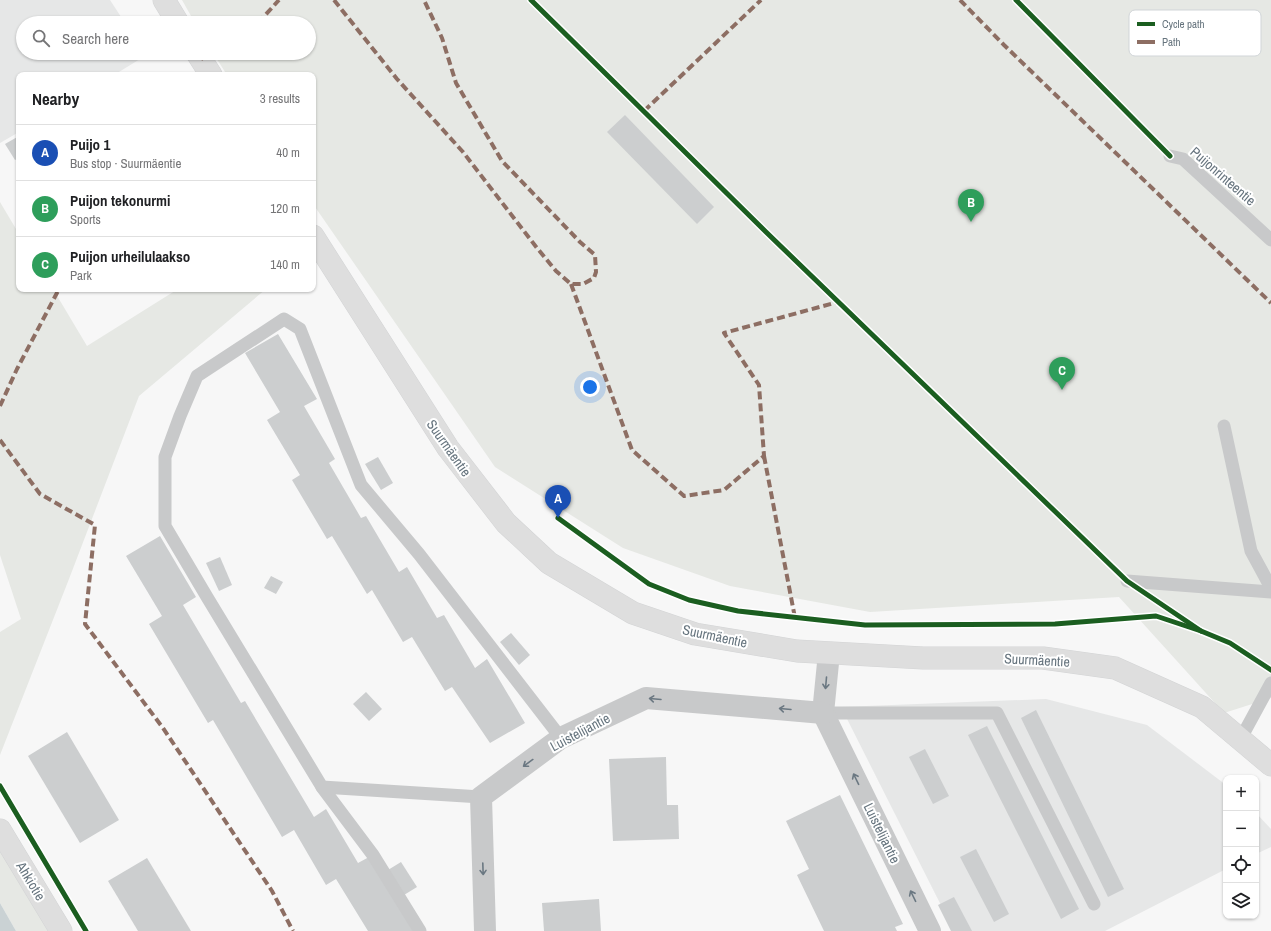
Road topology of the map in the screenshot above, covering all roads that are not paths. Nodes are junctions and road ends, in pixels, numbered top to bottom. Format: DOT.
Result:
graph roads {
  1 [pos="164,0"];
  2 [pos="174,16"];
  3 [pos="201,60"];
  4 [pos="209,72"];
  5 [pos="1170,156"];
  6 [pos="1271,240"];
  7 [pos="316,241"];
  8 [pos="1224,426"];
  9 [pos="1127,581"];
  10 [pos="1271,588"];
  11 [pos="1271,592"];
  12 [pos="829,653"];
  13 [pos="1271,683"];
  14 [pos="823,713"];
  15 [pos="561,738"];
  16 [pos="1240,740"];
  17 [pos="1271,765"];
  18 [pos="322,787"];
  19 [pos="481,797"];
  20 [pos="0,830"];
  21 [pos="1094,904"];
  22 [pos="61,931"];
  23 [pos="420,931"];
  24 [pos="485,931"];
  25 [pos="930,931"];
  1 -- 2 [label="main road"];
  3 -- 4 [label="main road"];
  5 -- 6 [label="lane, Puijonrinteentie"];
  7 -- 12 [label="main road, Suurmäentie"];
  8 -- 10 [label="lane"];
  9 -- 11 [label="lane"];
  12 -- 14 [label="street, one-way"];
  12 -- 16 [label="main road, Suurmäentie"];
  13 -- 16 [label="lane"];
  14 -- 15 [label="street, Luistelijantie, one-way"];
  14 -- 21 [label="lane"];
  25 -- 14 [label="street, Luistelijantie, one-way"];
  15 -- 18 [label="lane"];
  15 -- 19 [label="street, Luistelijantie, one-way"];
  16 -- 17 [label="main road, Suurmäentie"];
  18 -- 19 [label="lane"];
  18 -- 23 [label="lane"];
  19 -- 24 [label="street, one-way"];
  20 -- 22 [label="main road, Ahkiotie"];
}
